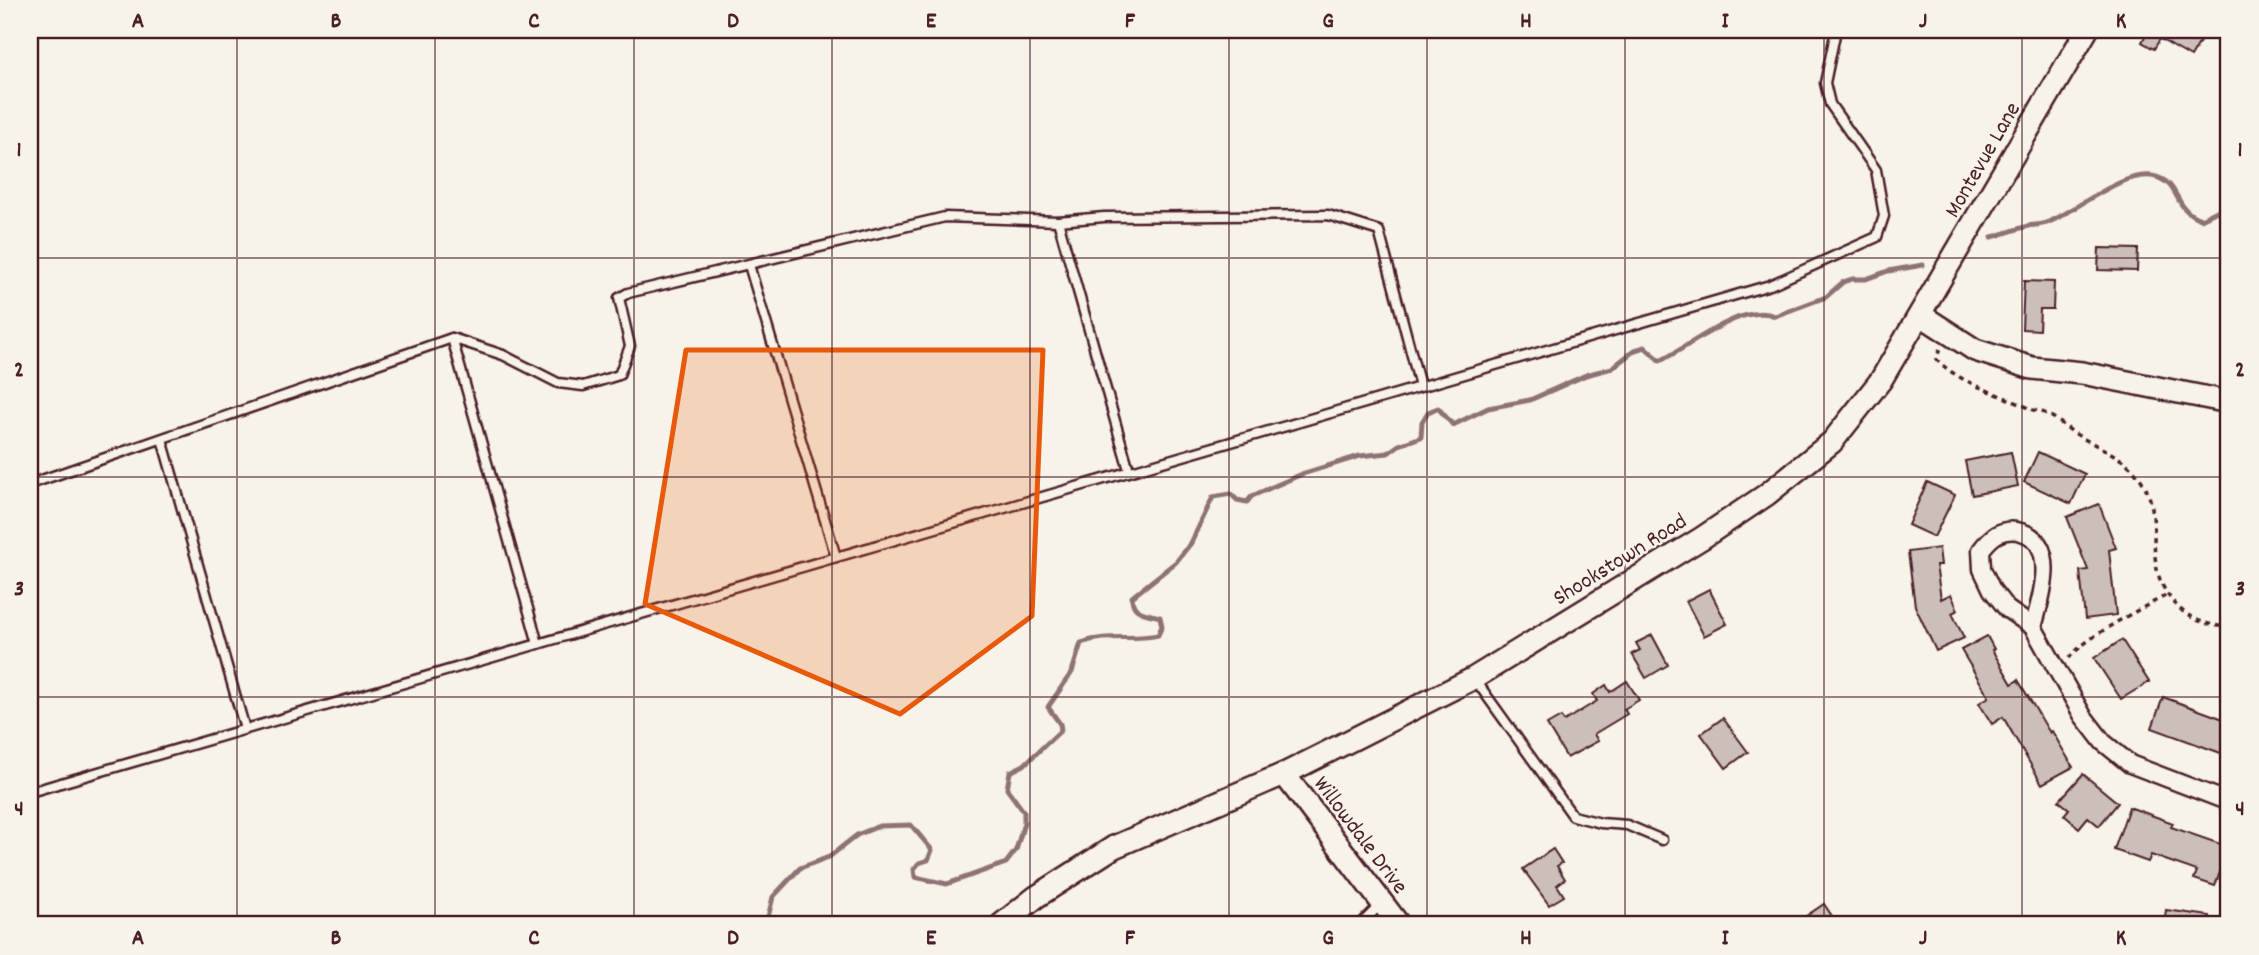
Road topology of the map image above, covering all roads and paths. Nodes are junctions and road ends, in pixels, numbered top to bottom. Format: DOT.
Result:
graph roads {
  1 [pos="1836,30"];
  2 [pos="2087,30"];
  3 [pos="1058,222"];
  4 [pos="749,265"];
  5 [pos="1921,315"];
  6 [pos="1948,332"];
  7 [pos="452,338"];
  8 [pos="1420,386"];
  9 [pos="2229,402"];
  10 [pos="162,439"];
  11 [pos="1129,470"];
  12 [pos="30,484"];
  13 [pos="836,557"];
  14 [pos="2167,595"];
  15 [pos="2034,627"];
  16 [pos="2229,627"];
  17 [pos="538,644"];
  18 [pos="2058,672"];
  19 [pos="1474,678"];
  20 [pos="245,729"];
  21 [pos="1284,774"];
  22 [pos="30,792"];
  23 [pos="2229,802"];
  24 [pos="1661,840"];
  25 [pos="1382,903"];
  26 [pos="1001,925"];
  27 [pos="1360,925"];
  28 [pos="1399,925"];
  1 -- 8 [label="lane"];
  2 -- 5 [label="street, Montevue Lane"];
  3 -- 4 [label="lane"];
  3 -- 8 [label="lane"];
  3 -- 11 [label="lane"];
  4 -- 7 [label="lane"];
  4 -- 13 [label="lane"];
  5 -- 6 [label="street"];
  5 -- 19 [label="street, Shookstown Road"];
  6 -- 9 [label="street"];
  6 -- 14 [label="path"];
  7 -- 10 [label="lane"];
  7 -- 17 [label="lane"];
  8 -- 11 [label="lane"];
  10 -- 12 [label="lane"];
  10 -- 20 [label="lane"];
  11 -- 13 [label="lane"];
  13 -- 17 [label="lane"];
  14 -- 16 [label="path"];
  14 -- 18 [label="path"];
  15 -- 15 [label="street"];
  15 -- 18 [label="street"];
  17 -- 20 [label="lane"];
  18 -- 23 [label="street"];
  19 -- 21 [label="street, Shookstown Road"];
  19 -- 24 [label="lane"];
  20 -- 22 [label="lane"];
  21 -- 25 [label="street, Willowdale Drive"];
  21 -- 26 [label="street, Shookstown Road"];
  25 -- 27 [label="lane"];
  25 -- 28 [label="street, Willowdale Drive"];
}
